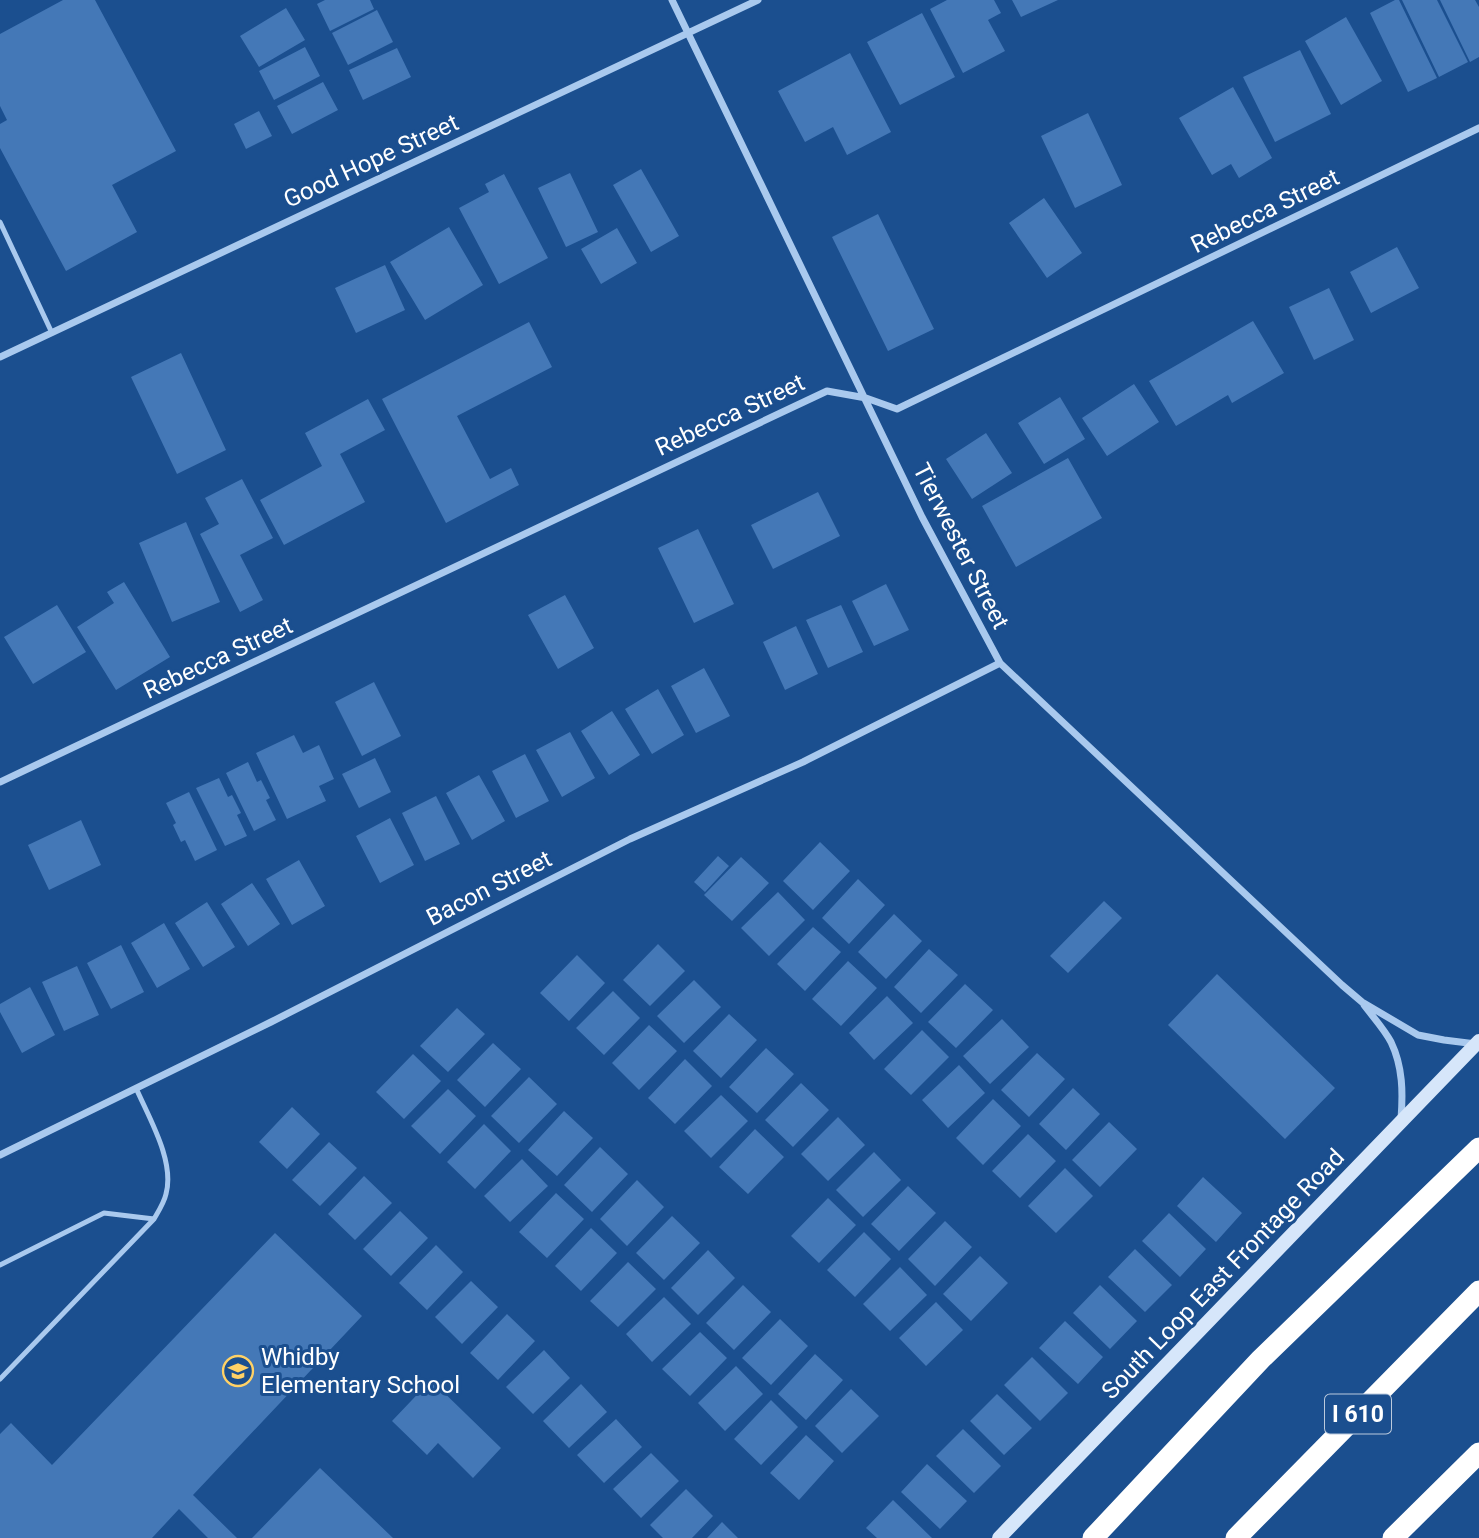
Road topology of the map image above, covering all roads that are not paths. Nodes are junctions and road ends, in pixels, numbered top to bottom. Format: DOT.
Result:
graph roads {
  1 [pos="672,0"];
  2 [pos="758,0"];
  3 [pos="689,33"];
  4 [pos="1479,128"];
  5 [pos="0,222"];
  6 [pos="52,333"];
  7 [pos="0,356"];
  8 [pos="866,398"];
  9 [pos="1000,663"];
  10 [pos="0,782"];
  11 [pos="1362,1002"];
  12 [pos="1478,1042"];
  13 [pos="136,1088"];
  14 [pos="1400,1124"];
  15 [pos="1479,1148"];
  16 [pos="0,1155"];
  17 [pos="154,1219"];
  18 [pos="0,1265"];
  19 [pos="1479,1291"];
  20 [pos="0,1379"];
  21 [pos="1479,1453"];
  22 [pos="999,1538"];
  23 [pos="1093,1538"];
  24 [pos="1236,1538"];
  25 [pos="1393,1538"];
  1 -- 3 [label="street, Tierwester Street"];
  2 -- 3 [label="street, Good Hope Street"];
  3 -- 6 [label="street, Good Hope Street"];
  3 -- 8 [label="street, Tierwester Street"];
  4 -- 8 [label="street, Rebecca Street"];
  5 -- 6 [label="lane"];
  6 -- 7 [label="street, Good Hope Street"];
  8 -- 9 [label="street, Tierwester Street"];
  8 -- 10 [label="street, Rebecca Street"];
  9 -- 11 [label="street, Tierwester Street"];
  9 -- 13 [label="street, Bacon Street"];
  11 -- 12 [label="street, Tierwester Street"];
  11 -- 14 [label="street, Tierwester Street"];
  12 -- 14 [label="main road, South Loop East Frontage Road"];
  13 -- 16 [label="street, Bacon Street"];
  13 -- 17 [label="lane"];
  14 -- 22 [label="main road, South Loop East Frontage Road"];
  15 -- 23 [label="highway"];
  17 -- 18 [label="lane"];
  17 -- 20 [label="lane"];
  19 -- 24 [label="highway, I 610"];
  21 -- 25 [label="highway"];
}
